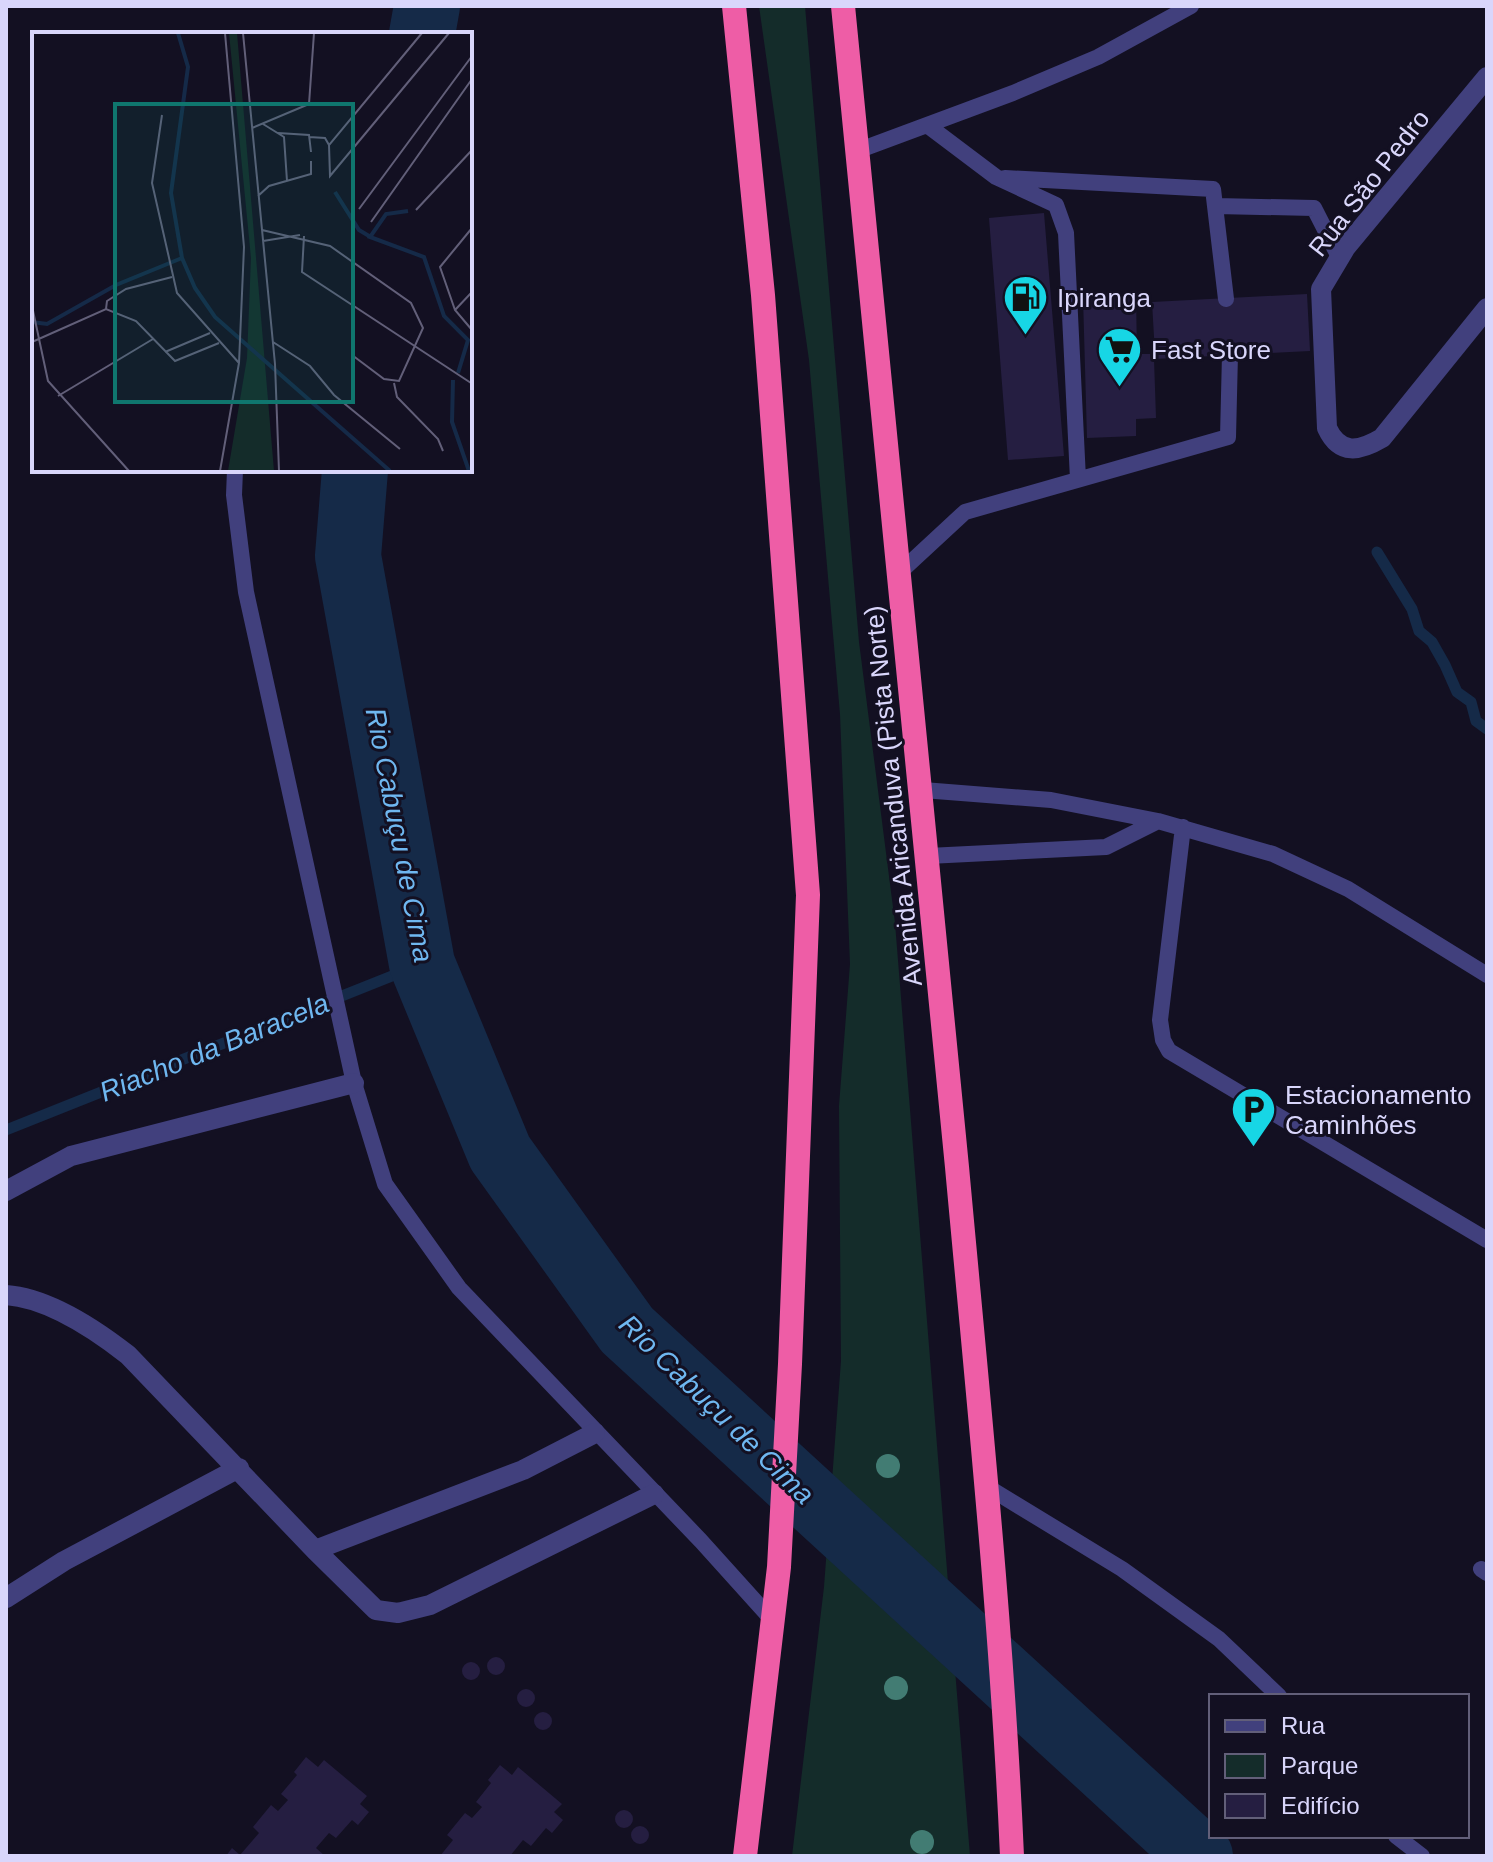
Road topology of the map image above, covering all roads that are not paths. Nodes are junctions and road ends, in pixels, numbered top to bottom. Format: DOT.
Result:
graph roads {
  1 [pos="734,6"];
  2 [pos="843,6"];
  3 [pos="1191,6"];
  4 [pos="1487,77"];
  5 [pos="927,125"];
  6 [pos="857,151"];
  7 [pos="996,177"];
  8 [pos="1216,206"];
  9 [pos="1339,257"];
  10 [pos="1226,299"];
  11 [pos="1487,308"];
  12 [pos="1230,354"];
  13 [pos="235,472"];
  14 [pos="1078,479"];
  15 [pos="898,574"];
  16 [pos="923,790"];
  17 [pos="1158,821"];
  18 [pos="1183,827"];
  19 [pos="928,856"];
  20 [pos="1487,975"];
  21 [pos="354,1083"];
  22 [pos="6,1191"];
  23 [pos="1487,1240"];
  24 [pos="6,1295"];
  25 [pos="595,1433"];
  26 [pos="239,1468"];
  27 [pos="986,1486"];
  28 [pos="654,1494"];
  29 [pos="315,1550"];
  30 [pos="6,1598"];
  31 [pos="774,1622"];
  32 [pos="1277,1694"];
  33 [pos="1399,1838"];
  34 [pos="745,1856"];
  35 [pos="1012,1856"];
  36 [pos="1422,1856"];
  1 -- 31 [label="highway"];
  2 -- 6 [label="highway, Avenida Aricanduva (Pista Norte)"];
  3 -- 5 [label="lane"];
  4 -- 9 [label="street, Rua São Pedro"];
  5 -- 6 [label="lane"];
  5 -- 7 [label="lane"];
  6 -- 15 [label="highway, Avenida Aricanduva (Pista Norte)"];
  7 -- 8 [label="lane"];
  7 -- 14 [label="lane"];
  8 -- 9 [label="lane"];
  8 -- 10 [label="lane"];
  9 -- 11 [label="street, Rua São Pedro"];
  12 -- 14 [label="lane"];
  13 -- 21 [label="lane"];
  14 -- 15 [label="lane"];
  15 -- 16 [label="highway, Avenida Aricanduva (Pista Norte)"];
  16 -- 17 [label="lane"];
  16 -- 19 [label="highway, Avenida Aricanduva (Pista Norte)"];
  17 -- 18 [label="lane"];
  17 -- 19 [label="lane"];
  18 -- 20 [label="lane"];
  18 -- 23 [label="lane"];
  19 -- 27 [label="highway, Avenida Aricanduva (Pista Norte)"];
  21 -- 22 [label="street"];
  21 -- 25 [label="lane"];
  24 -- 26 [label="street"];
  25 -- 28 [label="lane"];
  25 -- 29 [label="street"];
  26 -- 29 [label="street"];
  26 -- 30 [label="street"];
  27 -- 32 [label="lane"];
  27 -- 35 [label="highway, Avenida Aricanduva (Pista Norte)"];
  28 -- 29 [label="street"];
  28 -- 31 [label="lane"];
  31 -- 34 [label="highway"];
  33 -- 36 [label="lane"];
}
